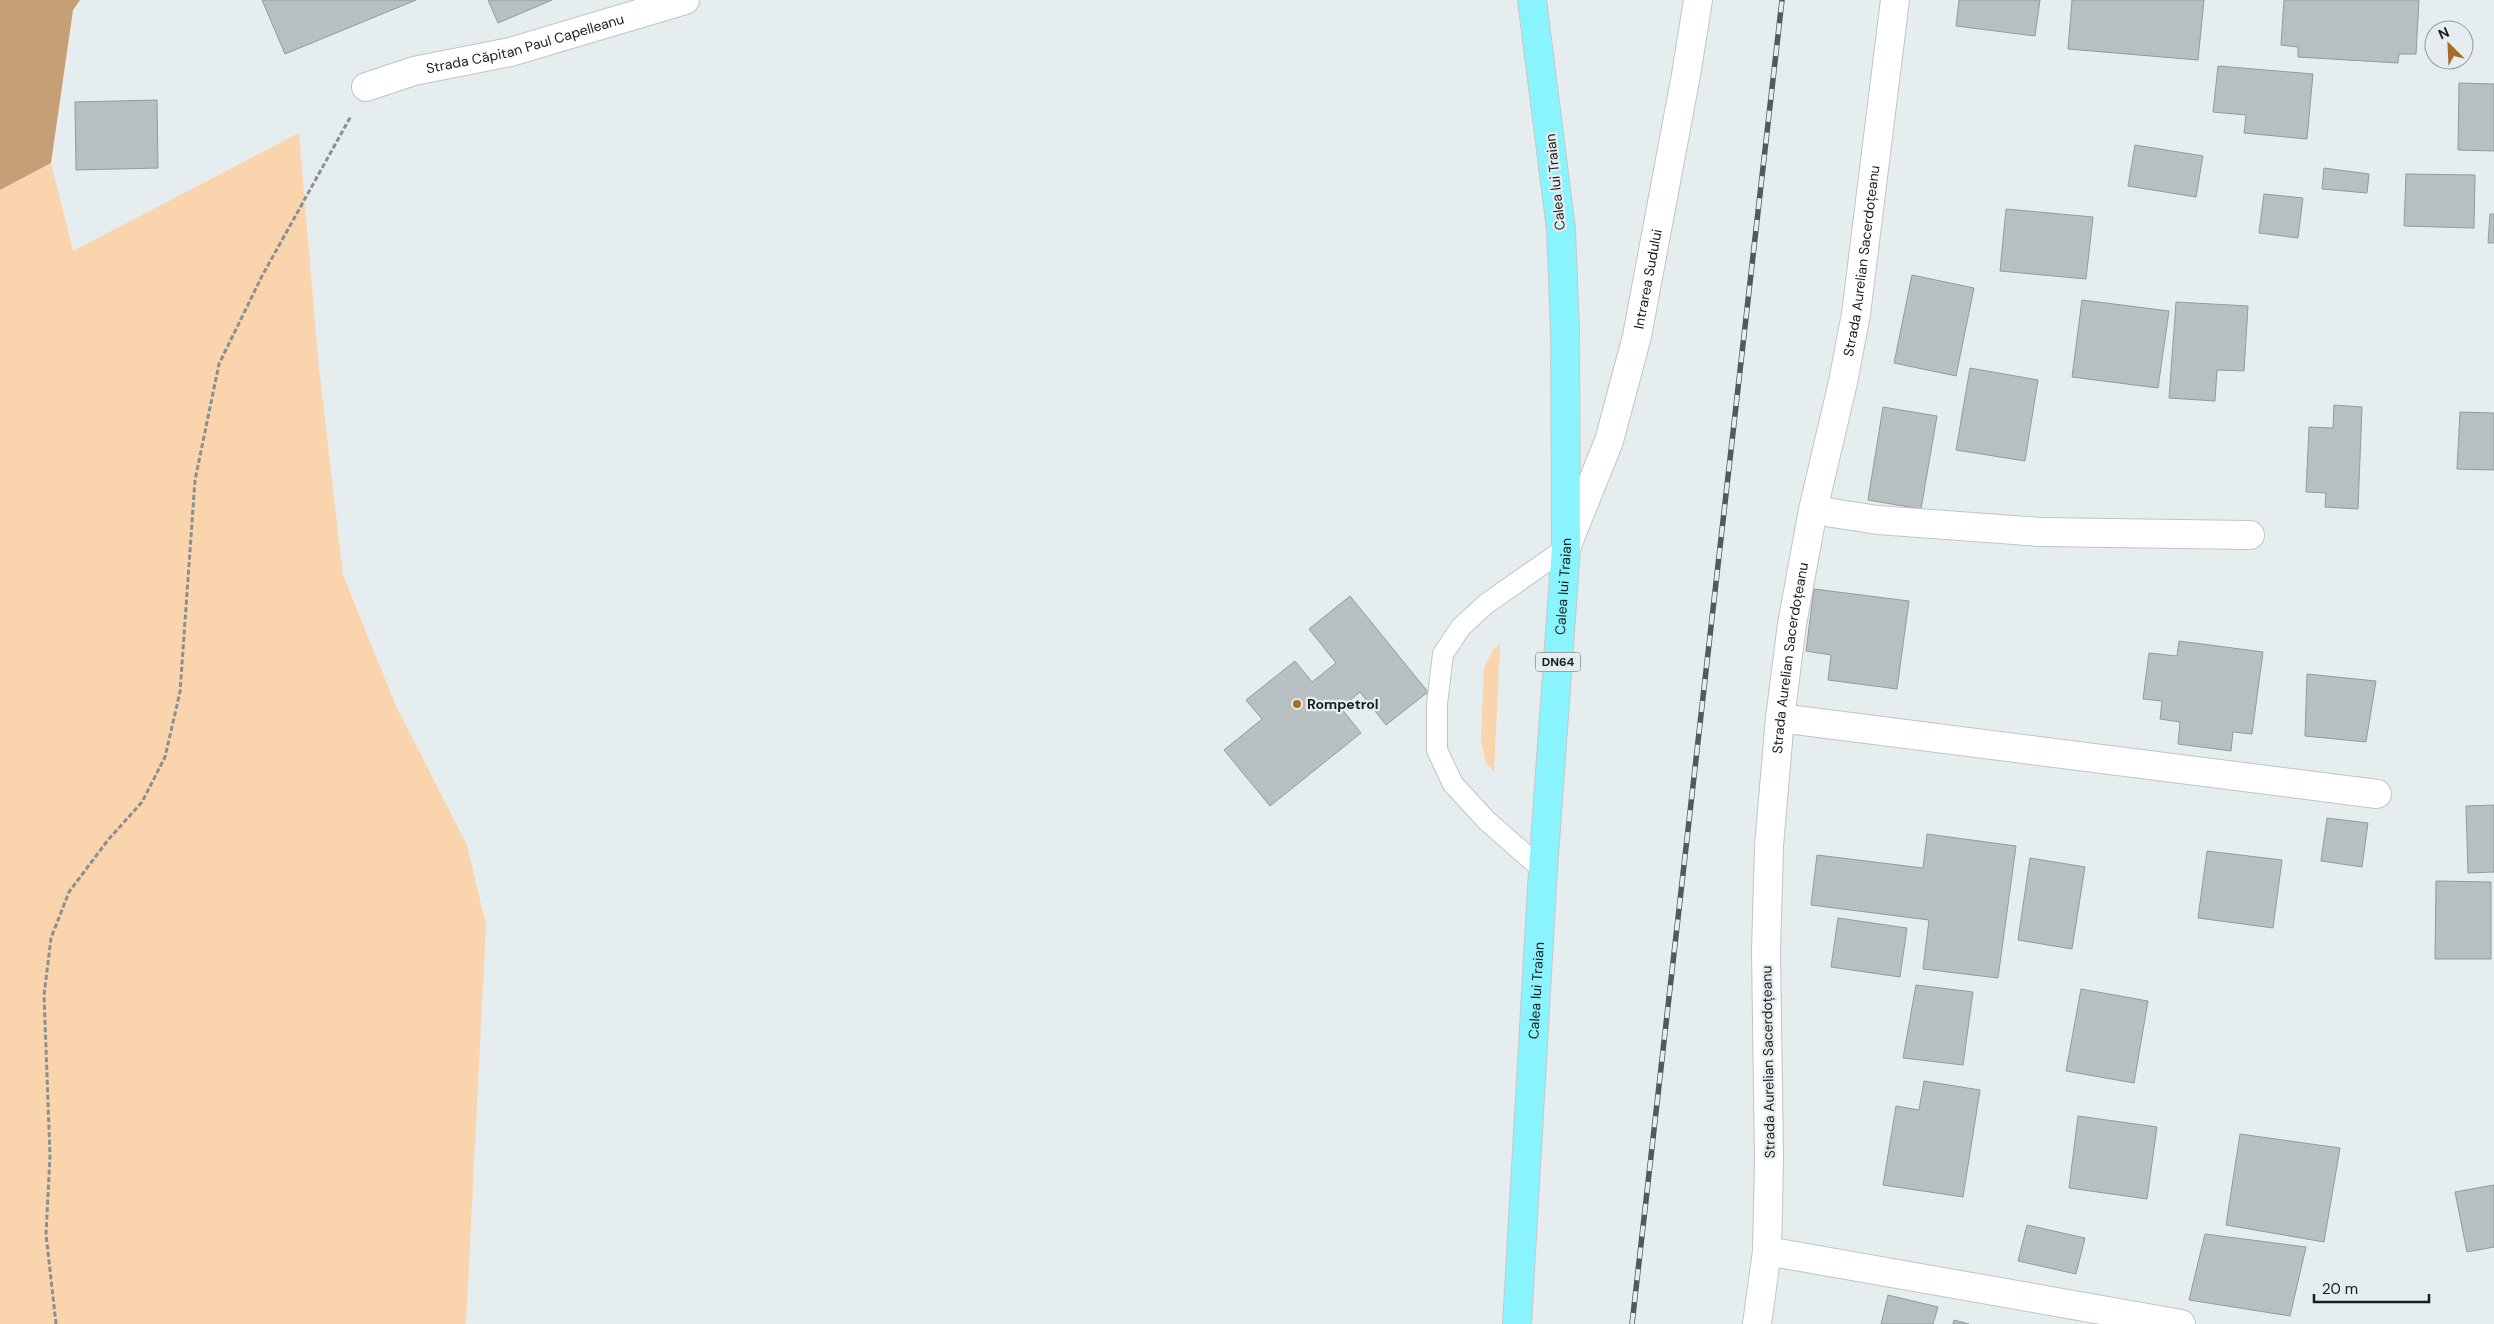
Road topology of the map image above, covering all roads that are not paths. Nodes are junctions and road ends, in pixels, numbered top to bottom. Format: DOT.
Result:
graph roads {
  1 [pos="685,0"];
  2 [pos="1532,0"];
  3 [pos="1698,0"];
  4 [pos="1896,0"];
  5 [pos="366,87"];
  6 [pos="1813,510"];
  7 [pos="2250,535"];
  8 [pos="1566,548"];
  9 [pos="1780,718"];
  10 [pos="2377,794"];
  11 [pos="1543,870"];
  12 [pos="1767,1251"];
  13 [pos="1517,1324"];
  14 [pos="1756,1324"];
  15 [pos="2181,1324"];
  1 -- 5 [label="street, Strada Căpitan Paul Capelleanu"];
  2 -- 8 [label="main road, Calea lui Traian / DN64"];
  3 -- 8 [label="street, Intrarea Sudului"];
  4 -- 6 [label="street, Strada Aurelian Sacerdoțeanu"];
  6 -- 7 [label="street"];
  6 -- 9 [label="street, Strada Aurelian Sacerdoțeanu"];
  8 -- 11 [label="main road, Calea lui Traian / DN64"];
  8 -- 11 [label="lane"];
  9 -- 10 [label="street"];
  9 -- 12 [label="street, Strada Aurelian Sacerdoțeanu"];
  11 -- 13 [label="main road, Calea lui Traian / DN64"];
  12 -- 14 [label="street, Strada Aurelian Sacerdoțeanu"];
  12 -- 15 [label="street"];
}
